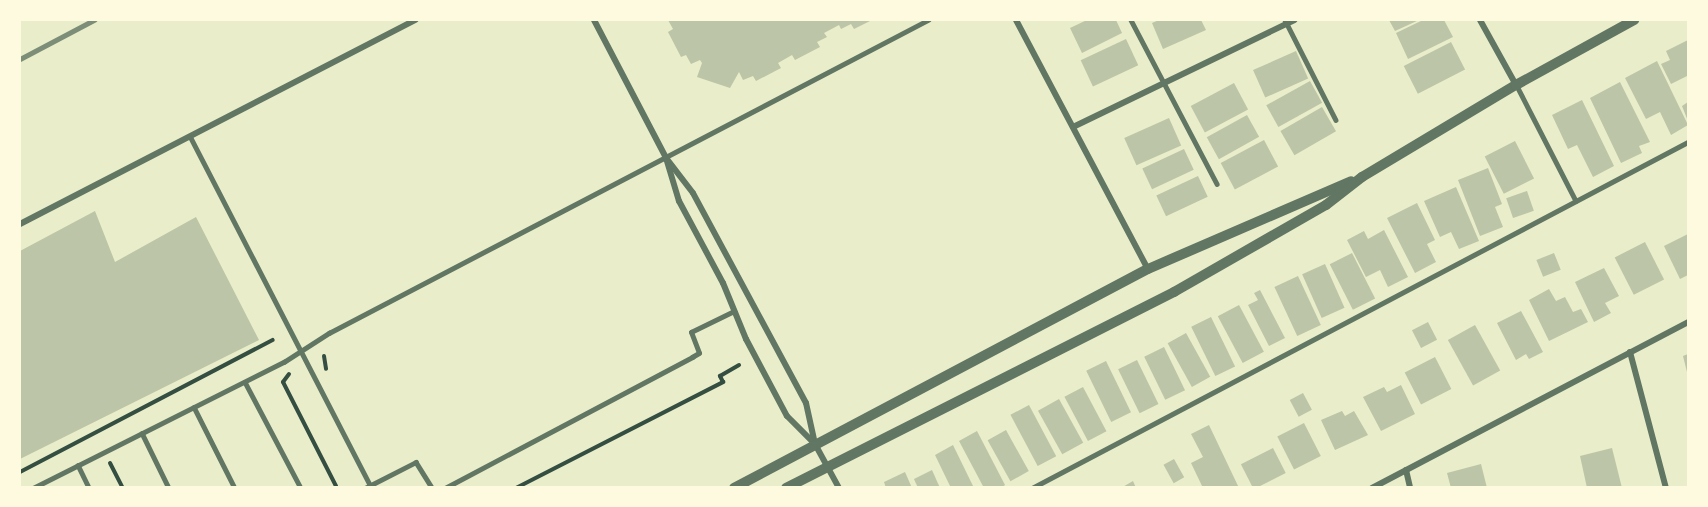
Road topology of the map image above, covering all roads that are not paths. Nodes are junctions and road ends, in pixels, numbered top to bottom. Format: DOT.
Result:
graph roads {
  1 [pos="415,20"];
  2 [pos="594,20"];
  3 [pos="928,20"];
  4 [pos="1016,20"];
  5 [pos="1131,20"];
  6 [pos="1294,20"];
  7 [pos="1480,20"];
  8 [pos="1634,20"];
  9 [pos="1286,22"];
  10 [pos="1164,83"];
  11 [pos="1516,85"];
  12 [pos="1336,120"];
  13 [pos="1073,127"];
  14 [pos="190,136"];
  15 [pos="1689,142"];
  16 [pos="666,158"];
  17 [pos="1362,177"];
  18 [pos="1217,184"];
  19 [pos="1576,201"];
  20 [pos="20,224"];
  21 [pos="1148,269"];
  22 [pos="734,311"];
  23 [pos="1689,322"];
  24 [pos="301,350"];
  25 [pos="1630,352"];
  26 [pos="245,382"];
  27 [pos="194,407"];
  28 [pos="142,433"];
  29 [pos="815,444"];
  30 [pos="78,465"];
  31 [pos="828,468"];
  32 [pos="1406,470"];
  33 [pos="371,486"];
  34 [pos="33,488"];
  35 [pos="89,488"];
  36 [pos="169,488"];
  37 [pos="235,488"];
  38 [pos="301,488"];
  39 [pos="365,488"];
  40 [pos="432,488"];
  41 [pos="445,488"];
  42 [pos="734,488"];
  43 [pos="786,488"];
  44 [pos="839,488"];
  45 [pos="1032,488"];
  46 [pos="1372,488"];
  47 [pos="1410,488"];
  48 [pos="1666,488"];
  1 -- 14 [label="street"];
  2 -- 16 [label="street"];
  3 -- 16 [label="lane"];
  4 -- 13 [label="street"];
  5 -- 10 [label="lane"];
  6 -- 9 [label="street"];
  7 -- 11 [label="street"];
  8 -- 11 [label="street"];
  9 -- 10 [label="street"];
  9 -- 12 [label="lane"];
  10 -- 13 [label="street"];
  10 -- 18 [label="lane"];
  11 -- 17 [label="street"];
  11 -- 19 [label="lane"];
  13 -- 21 [label="street"];
  14 -- 20 [label="street"];
  14 -- 24 [label="lane"];
  15 -- 19 [label="lane"];
  16 -- 22 [label="street"];
  16 -- 24 [label="lane"];
  16 -- 29 [label="street"];
  17 -- 21 [label="street"];
  17 -- 31 [label="street"];
  19 -- 45 [label="lane"];
  21 -- 29 [label="street"];
  22 -- 29 [label="street"];
  22 -- 41 [label="lane"];
  23 -- 25 [label="street"];
  24 -- 26 [label="lane"];
  24 -- 33 [label="lane"];
  25 -- 32 [label="street"];
  25 -- 48 [label="street"];
  26 -- 27 [label="lane"];
  26 -- 38 [label="lane"];
  27 -- 28 [label="lane"];
  27 -- 37 [label="lane"];
  28 -- 30 [label="lane"];
  28 -- 36 [label="lane"];
  29 -- 31 [label="street"];
  29 -- 42 [label="street"];
  30 -- 34 [label="lane"];
  30 -- 35 [label="lane"];
  31 -- 43 [label="street"];
  31 -- 44 [label="street"];
  32 -- 46 [label="street"];
  32 -- 47 [label="street"];
  33 -- 39 [label="lane"];
  33 -- 40 [label="lane"];
}
